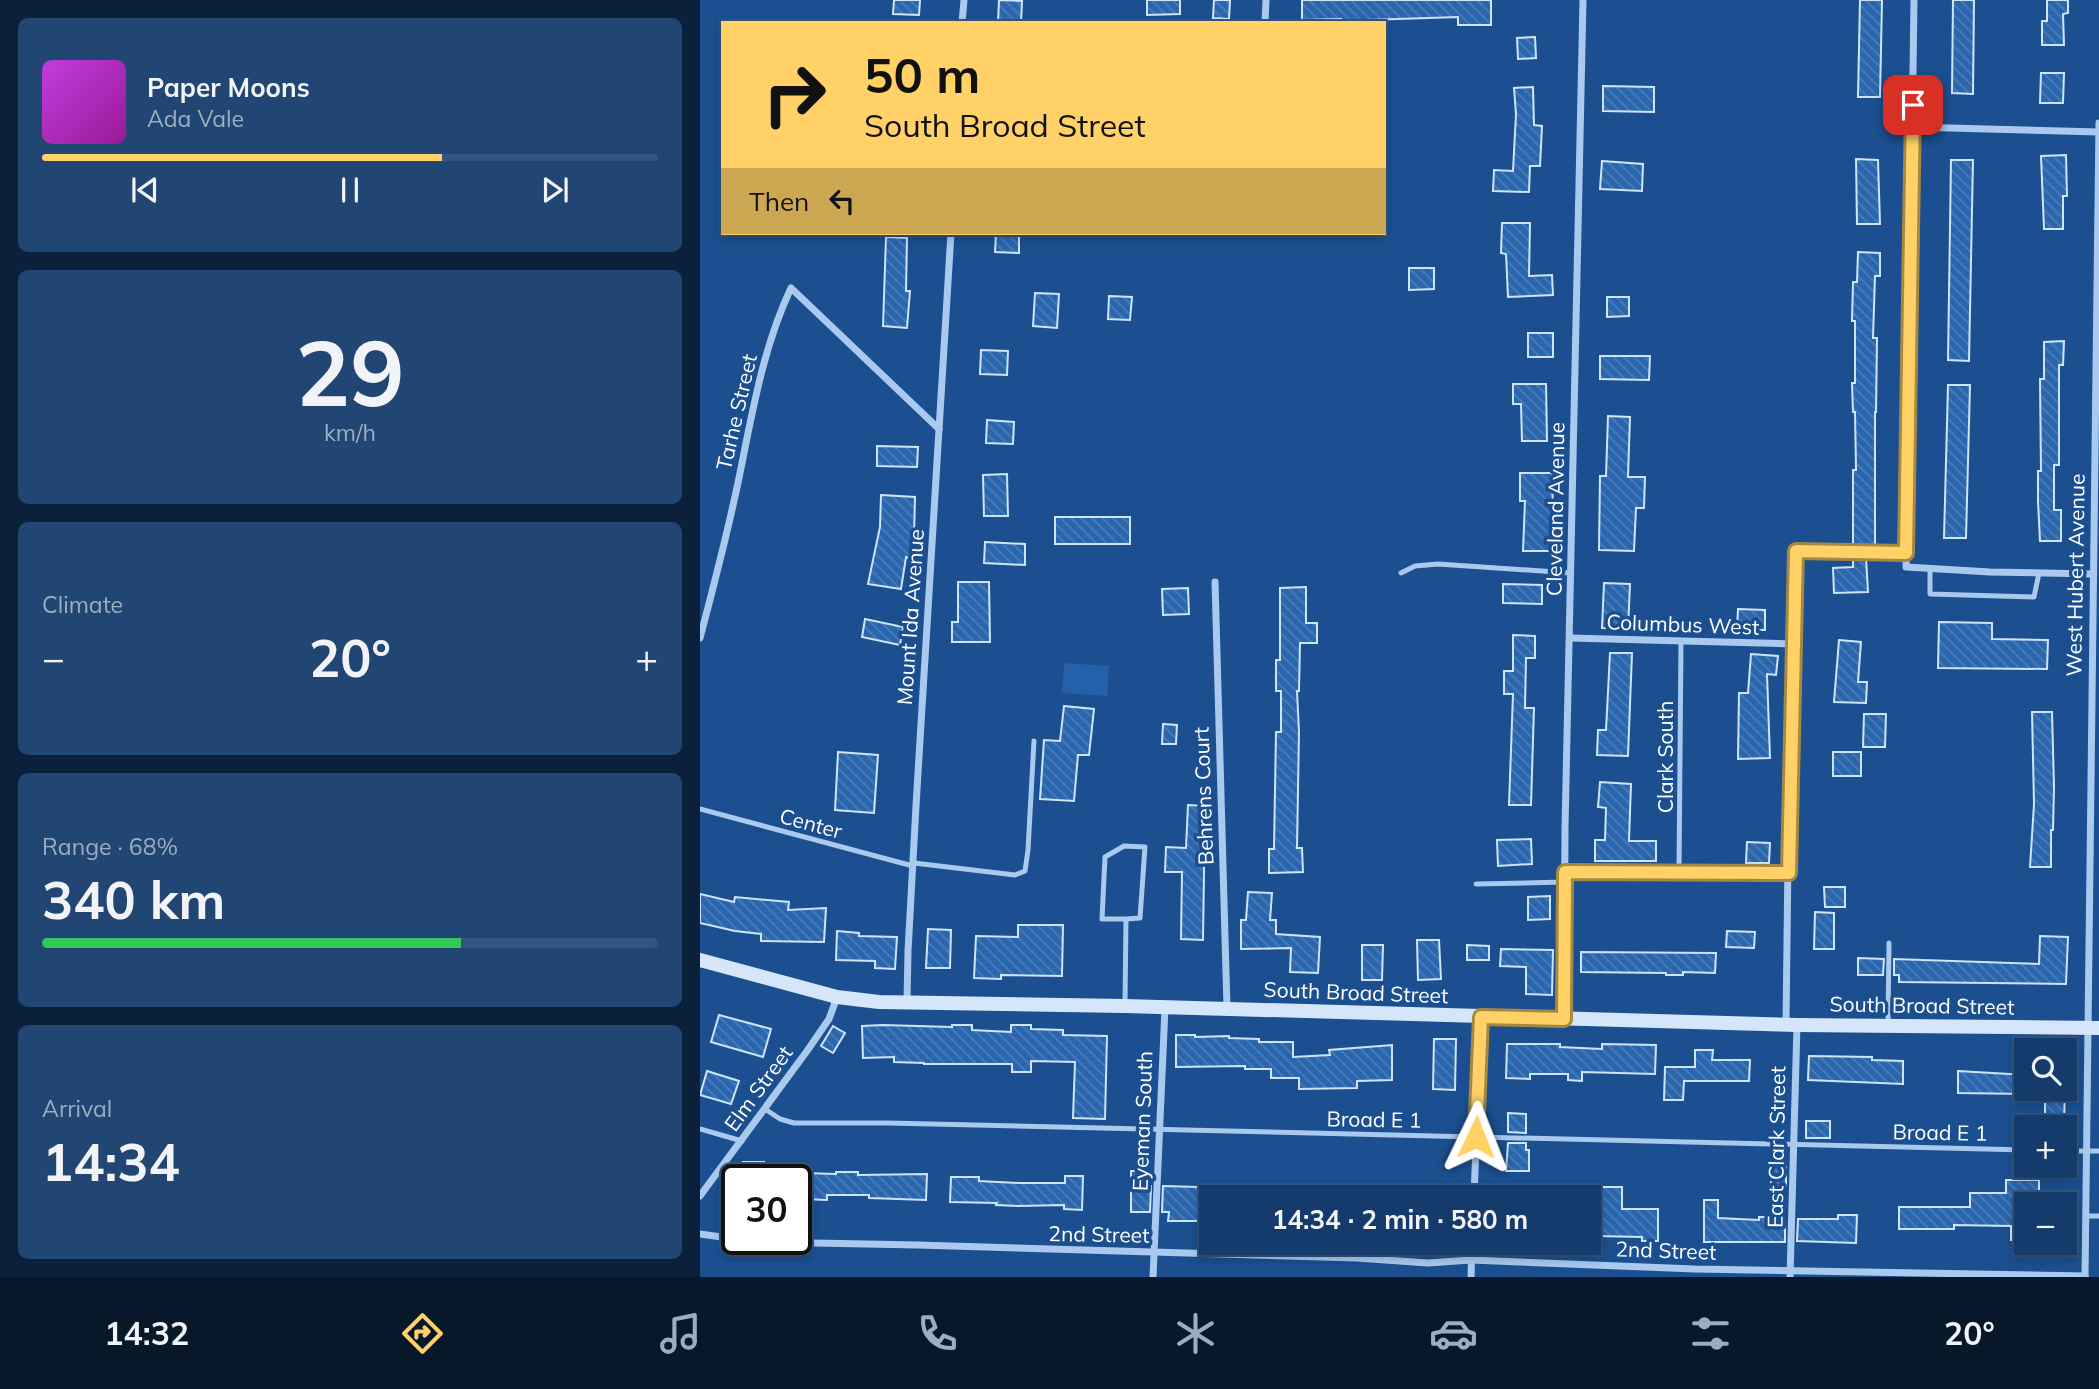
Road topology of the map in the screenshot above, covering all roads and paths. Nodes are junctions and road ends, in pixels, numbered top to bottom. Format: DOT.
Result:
graph roads {
  1 [pos="964,0"];
  2 [pos="1266,0"];
  3 [pos="1583,0"];
  4 [pos="1914,0"];
  5 [pos="962,21"];
  6 [pos="1265,21"];
  7 [pos="2099,123"];
  8 [pos="1912,127"];
  9 [pos="2099,132"];
  10 [pos="951,235"];
  11 [pos="939,429"];
  12 [pos="1796,551"];
  13 [pos="1906,553"];
  14 [pos="1930,568"];
  15 [pos="1401,573"];
  16 [pos="1571,573"];
  17 [pos="2039,573"];
  18 [pos="2093,574"];
  19 [pos="1215,582"];
  20 [pos="700,638"];
  21 [pos="1570,638"];
  22 [pos="1681,641"];
  23 [pos="1795,644"];
  24 [pos="1034,741"];
  25 [pos="700,809"];
  26 [pos="914,865"];
  27 [pos="1565,872"];
  28 [pos="1679,873"];
  29 [pos="1789,873"];
  30 [pos="1565,882"];
  31 [pos="1476,884"];
  32 [pos="2095,900"];
  33 [pos="1126,919"];
  34 [pos="1889,943"];
  35 [pos="700,960"];
  36 [pos="837,997"];
  37 [pos="907,1003"];
  38 [pos="1125,1006"];
  39 [pos="1165,1008"];
  40 [pos="1227,1009"];
  41 [pos="1481,1017"];
  42 [pos="1564,1019"];
  43 [pos="1791,1024"];
  44 [pos="1888,1026"];
  45 [pos="2094,1028"];
  46 [pos="765,1109"];
  47 [pos="700,1129"];
  48 [pos="1159,1130"];
  49 [pos="1476,1137"];
  50 [pos="742,1141"];
  51 [pos="1794,1144"];
  52 [pos="2014,1150"];
  53 [pos="2077,1151"];
  54 [pos="2088,1151"];
  55 [pos="2099,1152"];
  56 [pos="1474,1185"];
  57 [pos="700,1196"];
  58 [pos="2086,1216"];
  59 [pos="2099,1216"];
  60 [pos="700,1234"];
  61 [pos="1154,1253"];
  62 [pos="1471,1255"];
  63 [pos="1471,1260"];
  64 [pos="1791,1274"];
  65 [pos="2085,1276"];
  66 [pos="1153,1277"];
  67 [pos="1471,1277"];
  1 -- 5 [label="street"];
  2 -- 6 [label="street"];
  3 -- 16 [label="street, Cleveland Avenue"];
  4 -- 8 [label="street"];
  7 -- 9 [label="street, West Hubert Avenue"];
  8 -- 9 [label="street"];
  8 -- 13 [label="street"];
  9 -- 18 [label="street, West Hubert Avenue"];
  10 -- 11 [label="street, Mount Ida Avenue"];
  11 -- 20 [label="street, Tarhe Street"];
  11 -- 26 [label="street, Mount Ida Avenue"];
  12 -- 13 [label="lane"];
  12 -- 23 [label="street, East Clark Street"];
  13 -- 14 [label="street"];
  14 -- 17 [label="street"];
  14 -- 17 [label="lane"];
  15 -- 16 [label="lane"];
  16 -- 21 [label="street, Cleveland Avenue"];
  17 -- 18 [label="street"];
  18 -- 32 [label="street, West Hubert Avenue"];
  19 -- 40 [label="street, Behrens Court"];
  21 -- 22 [label="street, Columbus West"];
  21 -- 27 [label="street, Cleveland Avenue"];
  22 -- 23 [label="street, Columbus West"];
  22 -- 28 [label="lane, Clark South"];
  23 -- 29 [label="street, East Clark Street"];
  24 -- 26 [label="lane, Center"];
  25 -- 26 [label="lane, Center"];
  26 -- 37 [label="street, Mount Ida Avenue"];
  27 -- 28 [label="lane"];
  27 -- 30 [label="street, Cleveland Avenue"];
  28 -- 29 [label="lane"];
  29 -- 43 [label="street, East Clark Street"];
  30 -- 31 [label="lane"];
  30 -- 42 [label="street, Cleveland Avenue"];
  32 -- 45 [label="street, West Hubert Avenue"];
  33 -- 33 [label="lane"];
  33 -- 38 [label="lane"];
  34 -- 44 [label="lane"];
  35 -- 36 [label="street, South Broad Street"];
  36 -- 37 [label="street, South Broad Street"];
  36 -- 46 [label="street, Elm Street"];
  37 -- 38 [label="street, South Broad Street"];
  38 -- 39 [label="street, South Broad Street"];
  39 -- 40 [label="street, South Broad Street"];
  39 -- 48 [label="street, Eyeman South"];
  40 -- 41 [label="street, South Broad Street"];
  41 -- 42 [label="street, South Broad Street"];
  41 -- 49 [label="street"];
  42 -- 43 [label="street, South Broad Street"];
  43 -- 44 [label="street, South Broad Street"];
  43 -- 51 [label="street, East Clark Street"];
  44 -- 45 [label="street, South Broad Street"];
  45 -- 54 [label="street, West Hubert Avenue"];
  46 -- 48 [label="lane, Broad E 1"];
  46 -- 50 [label="street, Elm Street"];
  47 -- 50 [label="lane"];
  48 -- 49 [label="lane, Broad E 1"];
  48 -- 61 [label="street, Eyeman South"];
  49 -- 51 [label="lane, Broad E 1"];
  49 -- 56 [label="street"];
  50 -- 57 [label="street, Elm Street"];
  51 -- 52 [label="lane, Broad E 1"];
  51 -- 64 [label="street, East Clark Street"];
  53 -- 54 [label="lane"];
  54 -- 55 [label="lane"];
  54 -- 58 [label="street, West Hubert Avenue"];
  58 -- 59 [label="lane"];
  58 -- 65 [label="street, West Hubert Avenue"];
  60 -- 61 [label="street, 2nd Street"];
  61 -- 63 [label="street, 2nd Street"];
  61 -- 66 [label="street, Eyeman South"];
  62 -- 63 [label="street"];
  63 -- 64 [label="street, 2nd Street"];
  63 -- 67 [label="street"];
  64 -- 65 [label="street, 2nd Street"];
}
